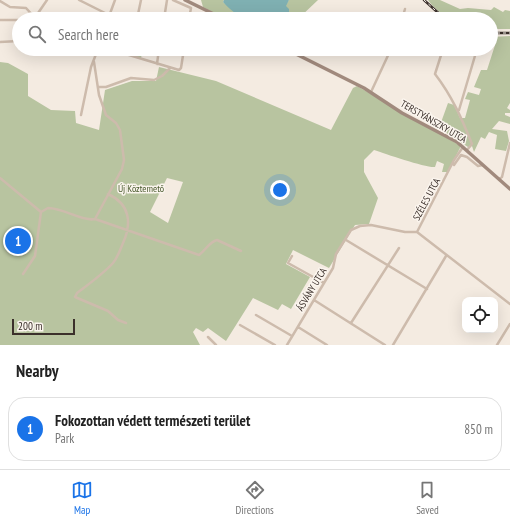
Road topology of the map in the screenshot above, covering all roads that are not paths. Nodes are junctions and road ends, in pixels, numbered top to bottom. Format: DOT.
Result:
graph roads {
  1 [pos="47,0"];
  2 [pos="79,0"];
  3 [pos="115,0"];
  4 [pos="141,0"];
  5 [pos="167,0"];
  6 [pos="173,0"];
  7 [pos="185,0"];
  8 [pos="0,1"];
  9 [pos="405,9"];
  10 [pos="29,12"];
  11 [pos="39,12"];
  12 [pos="103,12"];
  13 [pos="110,12"];
  14 [pos="138,12"];
  15 [pos="165,12"];
  16 [pos="190,12"];
  17 [pos="210,12"];
  18 [pos="404,12"];
  19 [pos="0,20"];
  20 [pos="12,20"];
  21 [pos="12,41"];
  22 [pos="2,42"];
  23 [pos="0,46"];
  24 [pos="96,56"];
  25 [pos="131,56"];
  26 [pos="158,56"];
  27 [pos="183,56"];
  28 [pos="300,56"];
  29 [pos="388,56"];
  30 [pos="441,56"];
  31 [pos="475,56"];
  32 [pos="94,62"];
  33 [pos="157,64"];
  34 [pos="170,68"];
  35 [pos="98,87"];
  36 [pos="371,92"];
  37 [pos="458,110"];
  38 [pos="81,115"];
  39 [pos="510,143"];
  40 [pos="464,147"];
  41 [pos="467,150"];
  42 [pos="484,165"];
  43 [pos="452,166"];
  44 [pos="0,178"];
  45 [pos="499,179"];
  46 [pos="510,189"];
  47 [pos="108,194"];
  48 [pos="41,212"];
  49 [pos="95,219"];
  50 [pos="128,231"];
  51 [pos="417,232"];
  52 [pos="346,240"];
  53 [pos="398,248"];
  54 [pos="241,251"];
  55 [pos="292,256"];
  56 [pos="446,256"];
  57 [pos="387,265"];
  58 [pos="23,274"];
  59 [pos="324,283"];
  60 [pos="427,289"];
  61 [pos="314,300"];
  62 [pos="510,304"];
  63 [pos="256,315"];
  64 [pos="126,323"];
  65 [pos="351,323"];
  66 [pos="510,324"];
  67 [pos="240,325"];
  68 [pos="298,327"];
  69 [pos="292,336"];
  70 [pos="208,337"];
  71 [pos="216,345"];
  72 [pos="275,345"];
  73 [pos="287,345"];
  74 [pos="327,345"];
  75 [pos="385,345"];
  76 [pos="393,345"];
  77 [pos="497,345"];
  1 -- 11 [label="street"];
  2 -- 12 [label="street"];
  3 -- 13 [label="street"];
  4 -- 14 [label="street"];
  5 -- 15 [label="street"];
  6 -- 16 [label="street"];
  7 -- 17 [label="main road"];
  8 -- 10 [label="street"];
  9 -- 18 [label="street"];
  19 -- 20 [label="street"];
  21 -- 22 [label="street"];
  22 -- 23 [label="street"];
  24 -- 32 [label="street"];
  25 -- 33 [label="street"];
  26 -- 33 [label="street"];
  27 -- 34 [label="street"];
  28 -- 36 [label="main road, TERSTYÁNSZKY UTCA"];
  29 -- 36 [label="street"];
  30 -- 37 [label="street"];
  31 -- 37 [label="street"];
  32 -- 35 [label="street"];
  32 -- 38 [label="street"];
  33 -- 34 [label="street"];
  34 -- 35 [label="street"];
  35 -- 47 [label="street"];
  36 -- 40 [label="main road, TERSTYÁNSZKY UTCA"];
  37 -- 41 [label="street"];
  39 -- 45 [label="street"];
  40 -- 41 [label="main road, TERSTYÁNSZKY UTCA"];
  40 -- 43 [label="street, SZÉLES UTCA"];
  41 -- 42 [label="main road, TERSTYÁNSZKY UTCA"];
  42 -- 43 [label="street"];
  42 -- 45 [label="main road, TERSTYÁNSZKY UTCA"];
  43 -- 51 [label="street, SZÉLES UTCA"];
  44 -- 48 [label="street"];
  45 -- 46 [label="main road, TERSTYÁNSZKY UTCA"];
  47 -- 49 [label="street"];
  47 -- 50 [label="street"];
  48 -- 49 [label="street"];
  48 -- 58 [label="street"];
  49 -- 50 [label="street"];
  50 -- 54 [label="street"];
  50 -- 64 [label="street"];
  51 -- 52 [label="street, SZÉLES UTCA"];
  51 -- 56 [label="street"];
  52 -- 57 [label="street"];
  52 -- 59 [label="street, ÁSVÁNY UTCA"];
  53 -- 57 [label="street"];
  55 -- 59 [label="street"];
  56 -- 60 [label="street"];
  56 -- 62 [label="street"];
  57 -- 60 [label="street"];
  57 -- 65 [label="street"];
  59 -- 61 [label="street, ÁSVÁNY UTCA"];
  60 -- 76 [label="street"];
  61 -- 65 [label="street"];
  61 -- 68 [label="street, ÁSVÁNY UTCA"];
  63 -- 69 [label="street"];
  65 -- 75 [label="street"];
  66 -- 77 [label="street"];
  67 -- 72 [label="street"];
  68 -- 69 [label="street, ÁSVÁNY UTCA"];
  68 -- 74 [label="street"];
  69 -- 73 [label="street, ÁSVÁNY UTCA"];
  70 -- 71 [label="street"];
}
